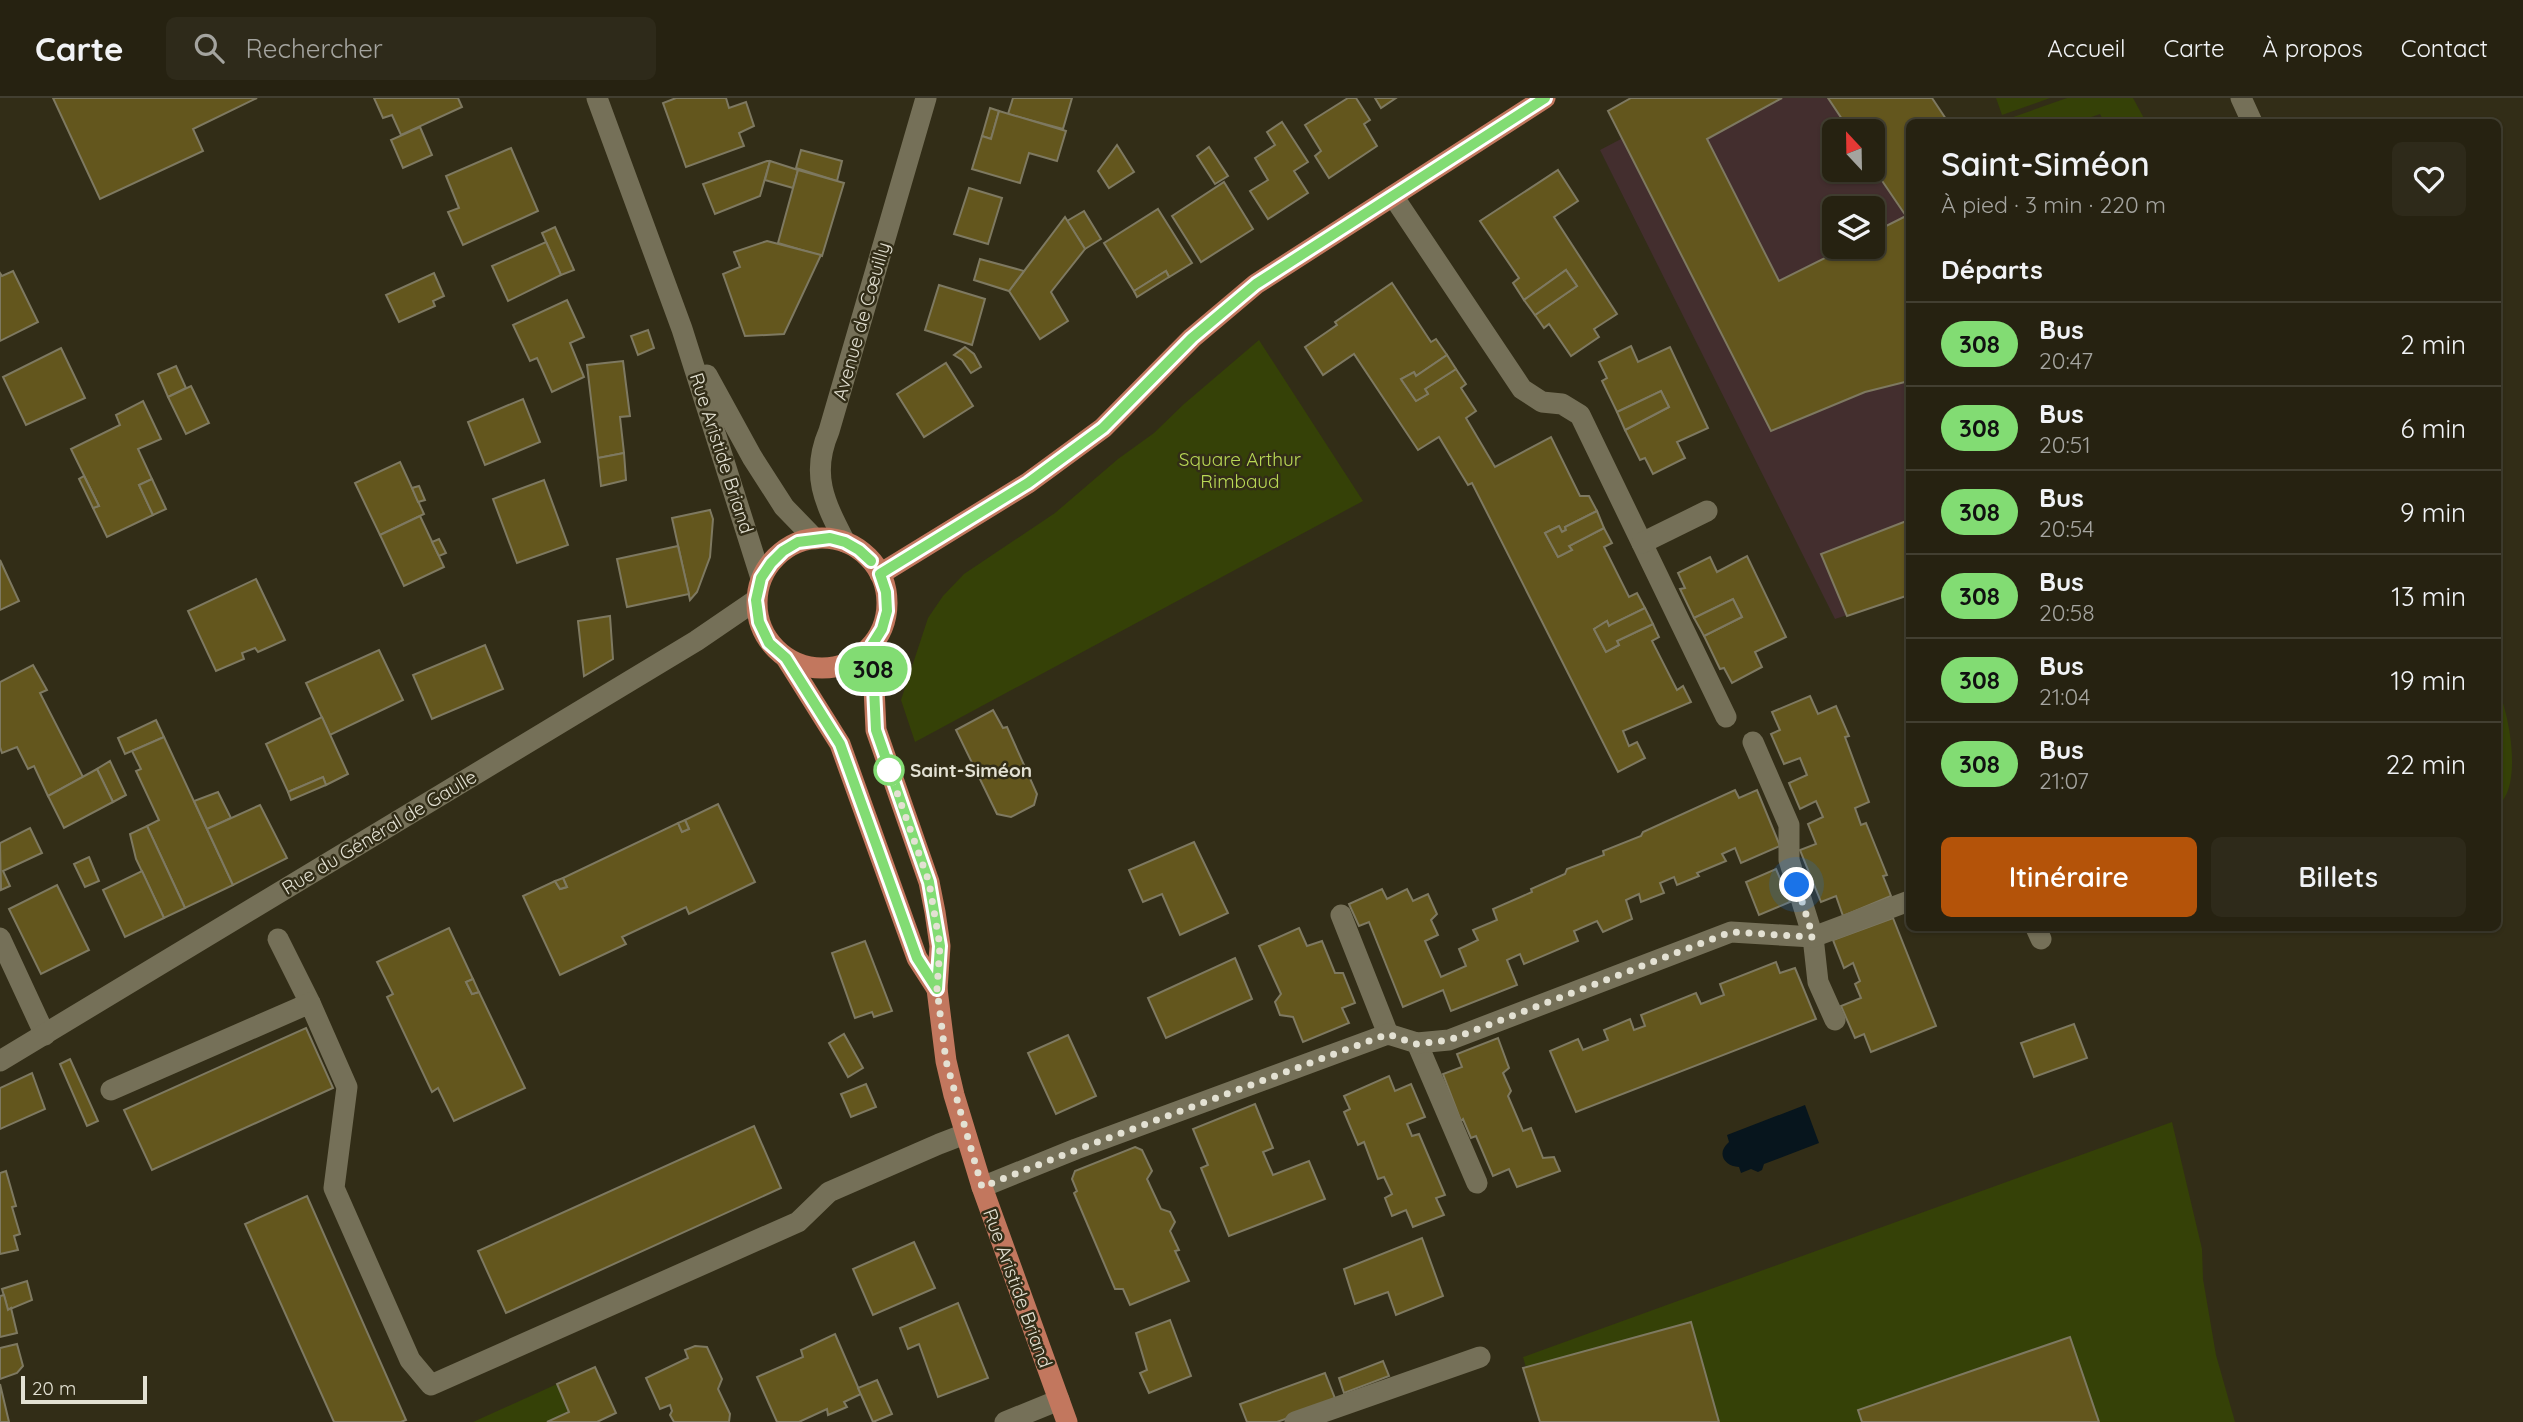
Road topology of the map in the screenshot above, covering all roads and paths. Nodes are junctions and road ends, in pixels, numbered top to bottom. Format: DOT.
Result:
graph roads {
  1 [pos="597,98"];
  2 [pos="926,98"];
  3 [pos="1545,98"];
  4 [pos="2241,98"];
  5 [pos="2251,119"];
  6 [pos="1393,195"];
  7 [pos="682,330"];
  8 [pos="1707,511"];
  9 [pos="815,539"];
  10 [pos="845,542"];
  11 [pos="1642,543"];
  12 [pos="880,574"];
  13 [pos="761,578"];
  14 [pos="756,600"];
  15 [pos="872,645"];
  16 [pos="786,658"];
  17 [pos="1726,717"];
  18 [pos="1753,742"];
  19 [pos="1906,902"];
  20 [pos="1341,915"];
  21 [pos="1813,937"];
  22 [pos="0,938"];
  23 [pos="278,939"];
  24 [pos="937,989"];
  25 [pos="310,1003"];
  26 [pos="1835,1020"];
  27 [pos="1388,1034"];
  28 [pos="45,1035"];
  29 [pos="1416,1044"];
  30 [pos="0,1061"];
  31 [pos="111,1090"];
  32 [pos="965,1134"];
  33 [pos="1477,1183"];
  34 [pos="982,1187"];
  35 [pos="1480,1357"];
  36 [pos="1059,1399"];
  37 [pos="1005,1422"];
  38 [pos="1067,1422"];
  39 [pos="1295,1422"];
  1 -- 7 [label="street, Rue Aristide Briand"];
  2 -- 10 [label="street, Avenue de Cœuilly"];
  3 -- 6 [label="main road"];
  4 -- 5 [label="street"];
  6 -- 11 [label="street"];
  6 -- 12 [label="main road"];
  7 -- 9 [label="street, Rue Aristide Briand"];
  7 -- 13 [label="street, Rue Aristide Briand"];
  8 -- 11 [label="street"];
  9 -- 10 [label="main road"];
  9 -- 13 [label="main road"];
  10 -- 12 [label="main road"];
  11 -- 17 [label="street"];
  12 -- 15 [label="main road"];
  13 -- 14 [label="main road"];
  14 -- 16 [label="main road"];
  14 -- 28 [label="street, Rue du Général de Gaulle"];
  15 -- 16 [label="main road"];
  15 -- 24 [label="main road, Rue Aristide Briand"];
  16 -- 24 [label="main road, Rue Aristide Briand"];
  18 -- 21 [label="street"];
  19 -- 21 [label="street"];
  20 -- 27 [label="street"];
  21 -- 26 [label="street"];
  21 -- 29 [label="street"];
  22 -- 28 [label="street"];
  23 -- 25 [label="street"];
  24 -- 32 [label="main road, Rue Aristide Briand"];
  25 -- 31 [label="street"];
  25 -- 32 [label="street"];
  27 -- 29 [label="street"];
  27 -- 34 [label="street"];
  28 -- 30 [label="street, Rue du Général de Gaulle"];
  29 -- 33 [label="street"];
  32 -- 34 [label="main road, Rue Aristide Briand"];
  34 -- 36 [label="main road, Rue Aristide Briand"];
  35 -- 39 [label="street"];
  36 -- 37 [label="street"];
  36 -- 38 [label="main road, Rue Aristide Briand"];
}
